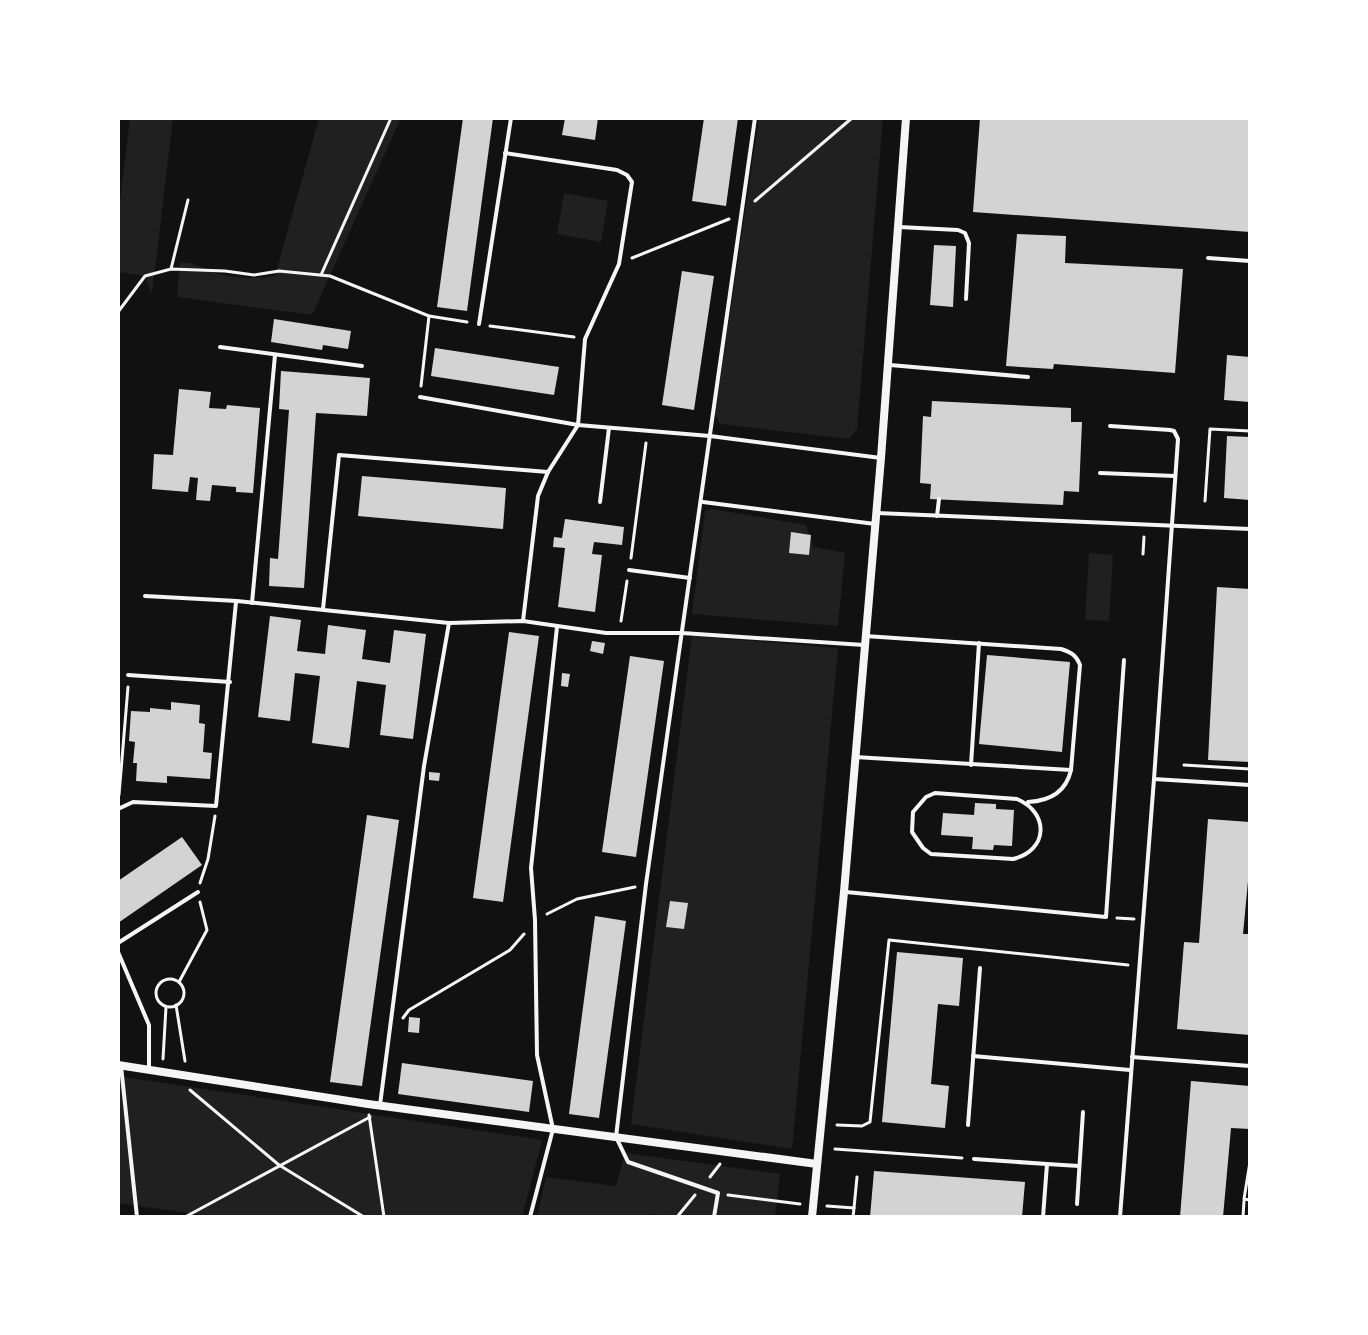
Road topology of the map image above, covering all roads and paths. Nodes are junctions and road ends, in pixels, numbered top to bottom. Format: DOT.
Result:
graph roads {
  1 [pos="391,118"];
  2 [pos="511,118"];
  3 [pos="755,118"];
  4 [pos="906,118"];
  5 [pos="505,153"];
  6 [pos="188,200"];
  7 [pos="897,227"];
  8 [pos="1208,258"];
  9 [pos="1250,261"];
  10 [pos="171,269"];
  11 [pos="321,276"];
  12 [pos="966,299"];
  13 [pos="118,312"];
  14 [pos="429,316"];
  15 [pos="479,324"];
  16 [pos="585,339"];
  17 [pos="220,347"];
  18 [pos="275,355"];
  19 [pos="888,364"];
  20 [pos="362,366"];
  21 [pos="1028,377"];
  22 [pos="420,397"];
  23 [pos="578,425"];
  24 [pos="1110,426"];
  25 [pos="609,428"];
  26 [pos="647,431"];
  27 [pos="1250,431"];
  28 [pos="710,436"];
  29 [pos="881,458"];
  30 [pos="548,472"];
  31 [pos="1100,473"];
  32 [pos="1175,476"];
  33 [pos="939,499"];
  34 [pos="1205,501"];
  35 [pos="600,502"];
  36 [pos="702,502"];
  37 [pos="876,512"];
  38 [pos="937,516"];
  39 [pos="875,524"];
  40 [pos="1172,525"];
  41 [pos="1250,529"];
  42 [pos="629,570"];
  43 [pos="690,578"];
  44 [pos="145,596"];
  45 [pos="237,601"];
  46 [pos="252,603"];
  47 [pos="323,610"];
  48 [pos="523,621"];
  49 [pos="449,623"];
  50 [pos="557,627"];
  51 [pos="619,633"];
  52 [pos="682,633"];
  53 [pos="864,641"];
  54 [pos="979,643"];
  55 [pos="1124,660"];
  56 [pos="128,675"];
  57 [pos="230,682"];
  58 [pos="855,757"];
  59 [pos="971,765"];
  60 [pos="1184,765"];
  61 [pos="1250,769"];
  62 [pos="1071,770"];
  63 [pos="1154,779"];
  64 [pos="1250,785"];
  65 [pos="1026,803"];
  66 [pos="118,809"];
  67 [pos="646,884"];
  68 [pos="198,892"];
  69 [pos="844,892"];
  70 [pos="1106,917"];
  71 [pos="1136,919"];
  72 [pos="535,920"];
  73 [pos="118,943"];
  74 [pos="118,952"];
  75 [pos="1132,965"];
  76 [pos="980,968"];
  77 [pos="176,1005"];
  78 [pos="166,1007"];
  79 [pos="390,1038"];
  80 [pos="973,1056"];
  81 [pos="1132,1057"];
  82 [pos="120,1065"];
  83 [pos="1250,1066"];
  84 [pos="149,1070"];
  85 [pos="1130,1070"];
  86 [pos="167,1073"];
  87 [pos="187,1076"];
  88 [pos="368,1104"];
  89 [pos="380,1105"];
  90 [pos="1083,1112"];
  91 [pos="370,1117"];
  92 [pos="837,1125"];
  93 [pos="968,1125"];
  94 [pos="553,1129"];
  95 [pos="616,1137"];
  96 [pos="835,1149"];
  97 [pos="974,1159"];
  98 [pos="1250,1162"];
  99 [pos="817,1164"];
  100 [pos="1047,1164"];
  101 [pos="279,1165"];
  102 [pos="1079,1166"];
  103 [pos="857,1177"];
  104 [pos="718,1193"];
  105 [pos="1247,1200"];
  106 [pos="1077,1204"];
  107 [pos="813,1205"];
  108 [pos="854,1208"];
  109 [pos="137,1217"];
  110 [pos="185,1217"];
  111 [pos="364,1217"];
  112 [pos="384,1217"];
  113 [pos="530,1217"];
  114 [pos="714,1217"];
  115 [pos="812,1217"];
  116 [pos="853,1217"];
  117 [pos="1043,1217"];
  118 [pos="1120,1217"];
  119 [pos="1243,1217"];
  1 -- 11 [label="path"];
  2 -- 5 [label="lane"];
  3 -- 28 [label="lane"];
  4 -- 7 [label="street"];
  5 -- 15 [label="lane"];
  5 -- 16 [label="lane"];
  6 -- 10 [label="path"];
  7 -- 12 [label="lane"];
  7 -- 19 [label="street"];
  8 -- 9 [label="lane"];
  10 -- 11 [label="path"];
  10 -- 13 [label="path"];
  11 -- 14 [label="path"];
  14 -- 15 [label="path"];
  14 -- 22 [label="path"];
  15 -- 16 [label="path"];
  16 -- 23 [label="lane"];
  17 -- 18 [label="lane"];
  18 -- 20 [label="lane"];
  18 -- 46 [label="lane"];
  19 -- 21 [label="lane"];
  19 -- 29 [label="street"];
  22 -- 23 [label="lane"];
  23 -- 25 [label="lane"];
  23 -- 30 [label="lane"];
  24 -- 32 [label="lane"];
  25 -- 26 [label="lane"];
  25 -- 35 [label="lane"];
  26 -- 28 [label="lane"];
  26 -- 42 [label="path"];
  27 -- 34 [label="path"];
  28 -- 29 [label="lane"];
  28 -- 36 [label="lane"];
  29 -- 37 [label="street"];
  30 -- 47 [label="lane"];
  30 -- 48 [label="lane"];
  31 -- 32 [label="lane"];
  32 -- 40 [label="lane"];
  33 -- 38 [label="lane"];
  36 -- 39 [label="lane"];
  36 -- 43 [label="lane"];
  37 -- 38 [label="lane"];
  37 -- 39 [label="street"];
  38 -- 40 [label="lane"];
  39 -- 53 [label="street"];
  40 -- 41 [label="lane"];
  40 -- 63 [label="lane"];
  42 -- 43 [label="lane"];
  42 -- 51 [label="path"];
  43 -- 52 [label="lane"];
  44 -- 45 [label="lane"];
  45 -- 46 [label="lane"];
  45 -- 57 [label="lane"];
  46 -- 47 [label="lane"];
  47 -- 49 [label="lane"];
  48 -- 49 [label="lane"];
  48 -- 50 [label="lane"];
  49 -- 79 [label="lane"];
  50 -- 51 [label="lane"];
  50 -- 72 [label="lane"];
  51 -- 52 [label="lane"];
  52 -- 53 [label="lane"];
  52 -- 67 [label="lane"];
  53 -- 54 [label="lane"];
  53 -- 58 [label="street"];
  54 -- 59 [label="lane"];
  54 -- 62 [label="lane"];
  55 -- 70 [label="lane"];
  56 -- 57 [label="lane"];
  56 -- 66 [label="path"];
  57 -- 66 [label="lane"];
  58 -- 59 [label="lane"];
  58 -- 69 [label="street"];
  59 -- 62 [label="lane"];
  60 -- 61 [label="path"];
  62 -- 65 [label="lane"];
  63 -- 64 [label="lane"];
  63 -- 81 [label="lane"];
  65 -- 65 [label="lane"];
  67 -- 72 [label="path"];
  67 -- 95 [label="lane"];
  68 -- 73 [label="lane"];
  69 -- 70 [label="lane"];
  69 -- 99 [label="street"];
  70 -- 71 [label="path"];
  72 -- 79 [label="path"];
  72 -- 94 [label="lane"];
  74 -- 84 [label="lane"];
  75 -- 92 [label="path"];
  76 -- 80 [label="lane"];
  77 -- 78 [label="path"];
  77 -- 78 [label="path"];
  77 -- 87 [label="path"];
  78 -- 86 [label="path"];
  79 -- 89 [label="lane"];
  80 -- 85 [label="lane"];
  80 -- 93 [label="lane"];
  81 -- 83 [label="lane"];
  81 -- 85 [label="lane"];
  82 -- 84 [label="street"];
  82 -- 109 [label="lane"];
  84 -- 86 [label="street"];
  85 -- 118 [label="lane"];
  86 -- 87 [label="street"];
  86 -- 101 [label="path"];
  87 -- 88 [label="street"];
  88 -- 89 [label="street"];
  88 -- 91 [label="path"];
  89 -- 94 [label="street"];
  90 -- 102 [label="lane"];
  91 -- 101 [label="path"];
  91 -- 112 [label="path"];
  94 -- 95 [label="street"];
  94 -- 113 [label="lane"];
  95 -- 99 [label="street"];
  95 -- 104 [label="lane"];
  96 -- 97 [label="path"];
  97 -- 100 [label="lane"];
  98 -- 105 [label="path"];
  99 -- 107 [label="street"];
  100 -- 102 [label="lane"];
  100 -- 117 [label="lane"];
  101 -- 110 [label="path"];
  101 -- 111 [label="path"];
  102 -- 106 [label="lane"];
  103 -- 108 [label="path"];
  104 -- 107 [label="path"];
  104 -- 114 [label="lane"];
  105 -- 119 [label="path"];
  107 -- 108 [label="path"];
  107 -- 115 [label="street"];
  108 -- 116 [label="path"];
}
